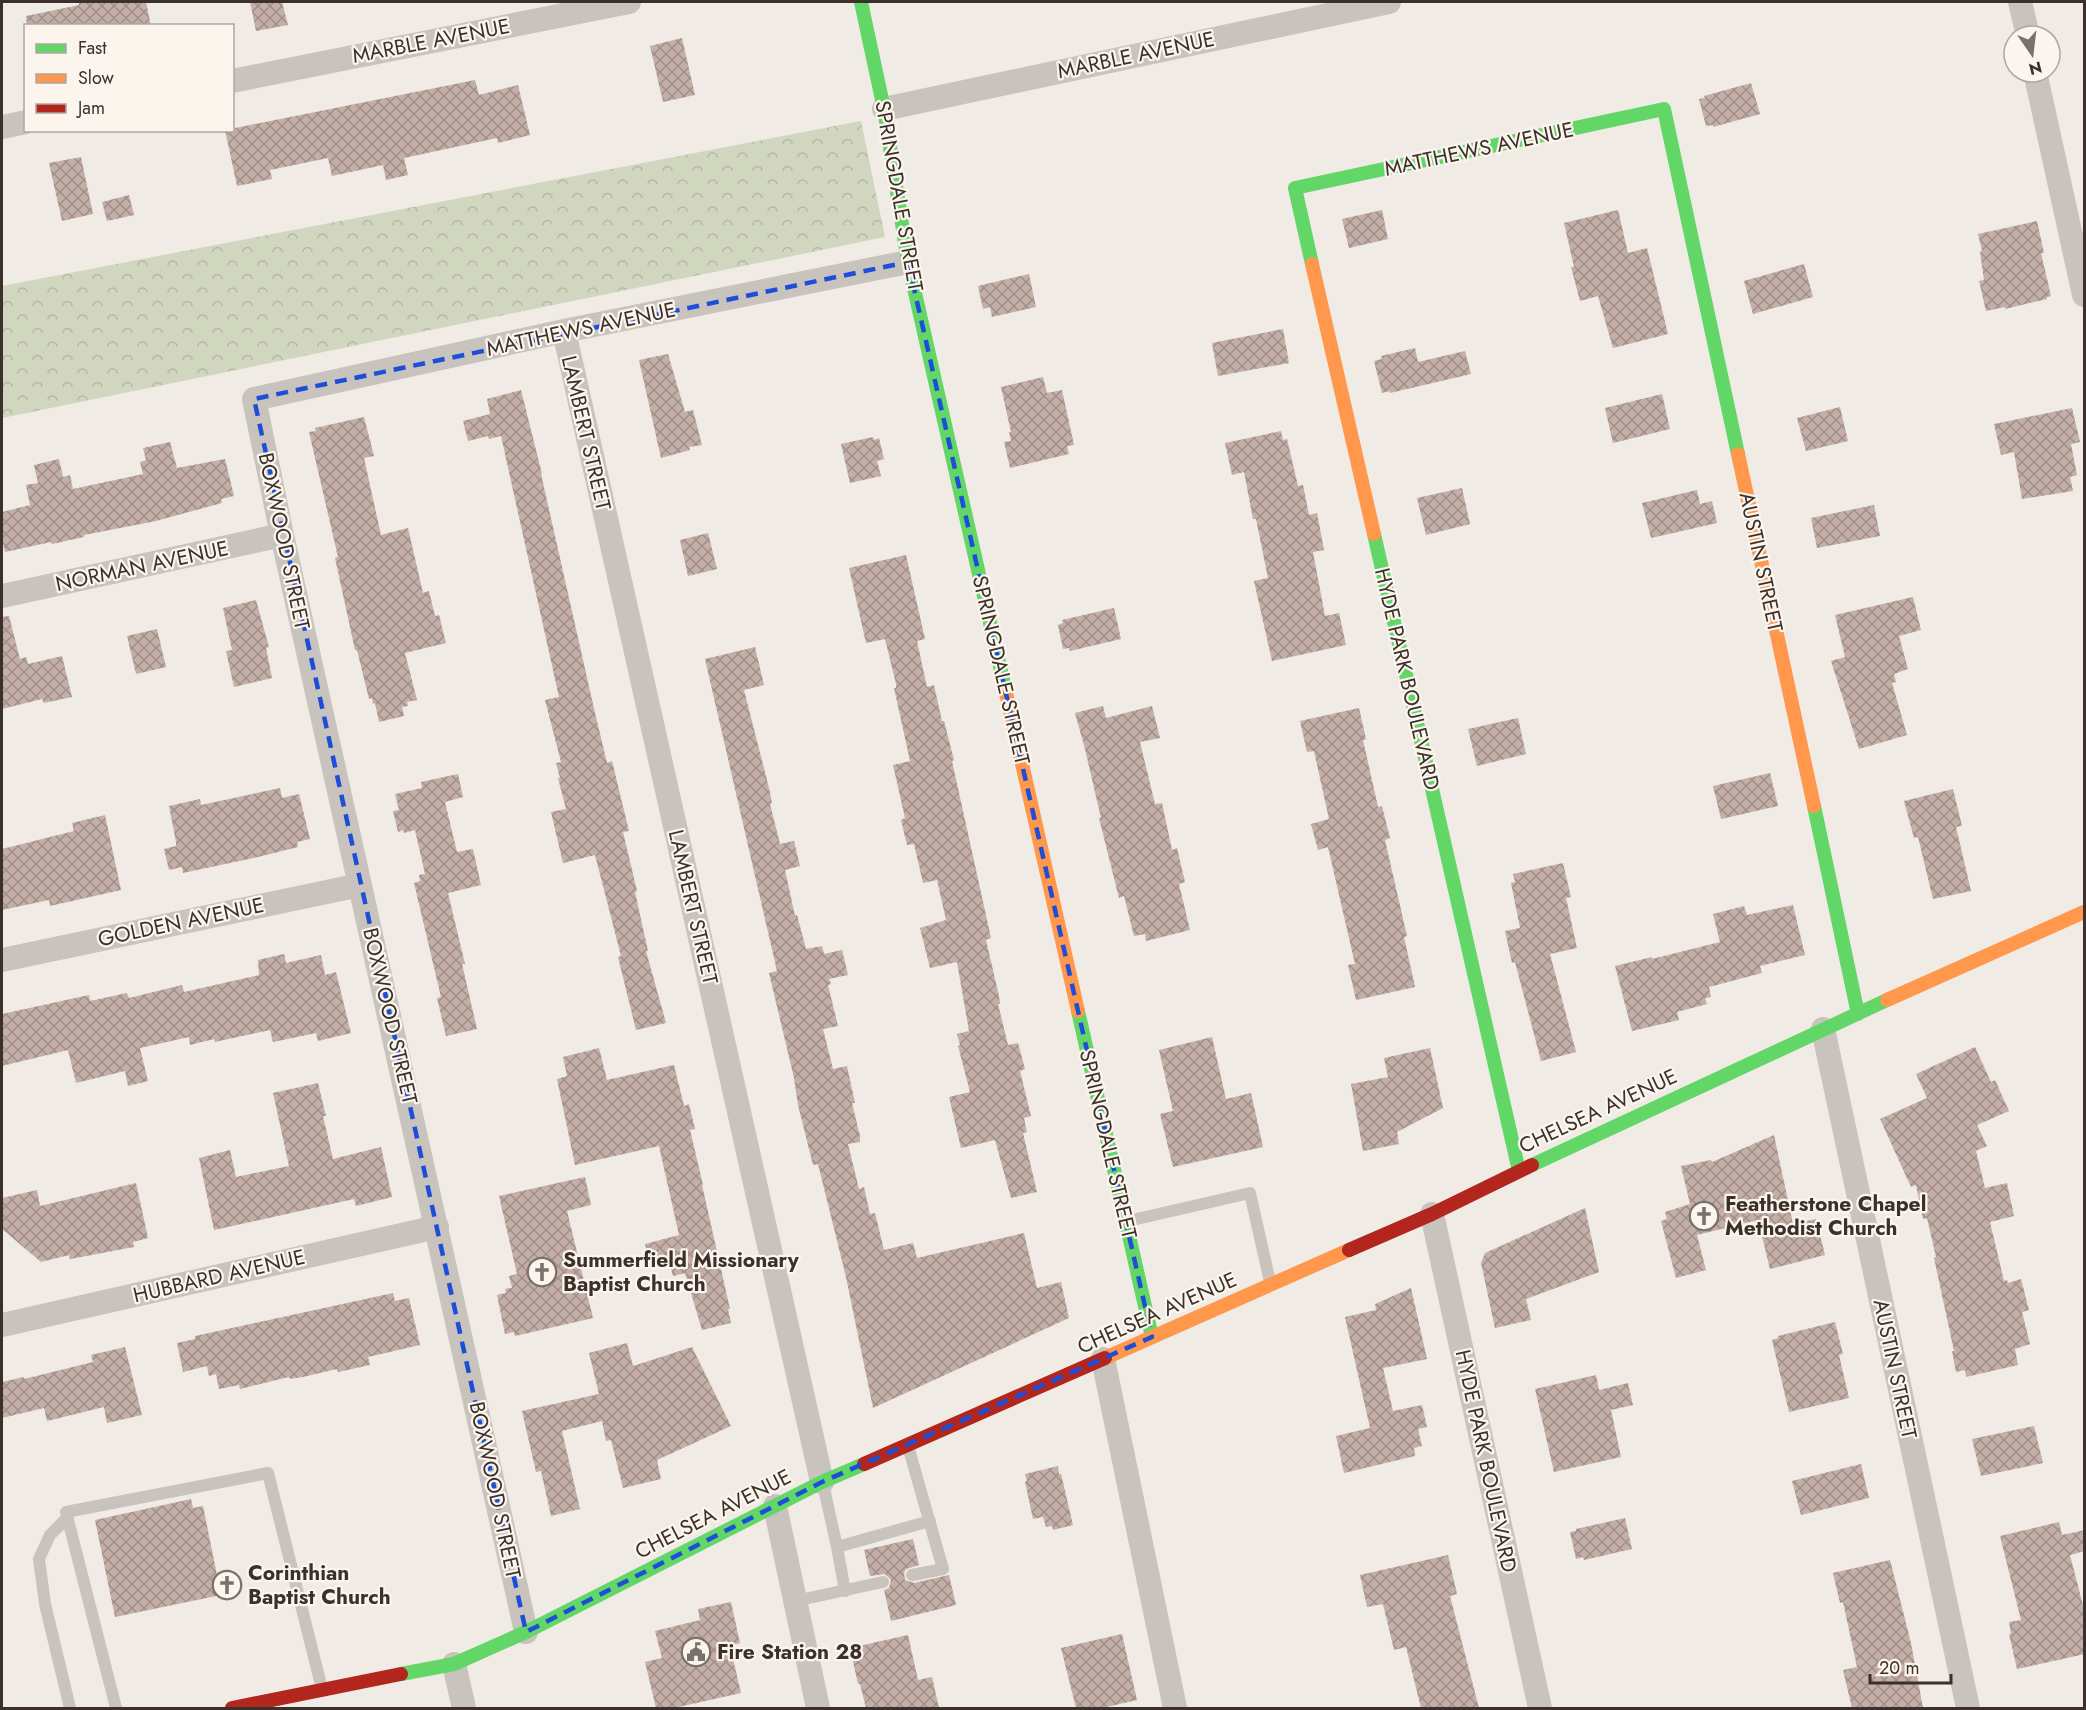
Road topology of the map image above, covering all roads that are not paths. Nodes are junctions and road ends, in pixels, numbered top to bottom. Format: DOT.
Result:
graph roads {
  1 [pos="629,2"];
  2 [pos="861,2"];
  3 [pos="1389,2"];
  4 [pos="2020,2"];
  5 [pos="2025,24"];
  6 [pos="234,81"];
  7 [pos="2038,84"];
  8 [pos="884,109"];
  9 [pos="1664,109"];
  10 [pos="24,122"];
  11 [pos="2,127"];
  12 [pos="1295,188"];
  13 [pos="908,262"];
  14 [pos="2085,295"];
  15 [pos="564,332"];
  16 [pos="254,399"];
  17 [pos="282,535"];
  18 [pos="2,596"];
  19 [pos="360,885"];
  20 [pos="2085,912"];
  21 [pos="2,960"];
  22 [pos="1858,1014"];
  23 [pos="1823,1029"];
  24 [pos="1519,1171"];
  25 [pos="1432,1214"];
  26 [pos="1126,1221"];
  27 [pos="437,1227"];
  28 [pos="1271,1286"];
  29 [pos="2,1325"];
  30 [pos="1152,1337"];
  31 [pos="1102,1359"];
  32 [pos="908,1446"];
  33 [pos="822,1482"];
  34 [pos="775,1506"];
  35 [pos="68,1517"];
  36 [pos="930,1521"];
  37 [pos="837,1547"];
  38 [pos="912,1575"];
  39 [pos="883,1582"];
  40 [pos="845,1590"];
  41 [pos="795,1601"];
  42 [pos="526,1632"];
  43 [pos="454,1664"];
  44 [pos="322,1690"];
  45 [pos="245,1707"];
  46 [pos="70,1708"];
  47 [pos="116,1708"];
  48 [pos="464,1708"];
  49 [pos="818,1708"];
  50 [pos="1175,1708"];
  51 [pos="1540,1708"];
  52 [pos="1968,1708"];
  1 -- 6 [label="street, MARBLE AVENUE"];
  2 -- 8 [label="street, SPRINGDALE STREET"];
  3 -- 8 [label="street, MARBLE AVENUE"];
  4 -- 5 [label="street"];
  7 -- 14 [label="street"];
  8 -- 13 [label="street, SPRINGDALE STREET"];
  9 -- 12 [label="street, MATTHEWS AVENUE"];
  9 -- 22 [label="street, AUSTIN STREET"];
  10 -- 11 [label="street"];
  12 -- 24 [label="street, HYDE PARK BOULEVARD"];
  13 -- 15 [label="street, MATTHEWS AVENUE"];
  13 -- 26 [label="street, SPRINGDALE STREET"];
  15 -- 16 [label="street, MATTHEWS AVENUE"];
  15 -- 33 [label="street, LAMBERT STREET"];
  16 -- 17 [label="street, BOXWOOD STREET"];
  17 -- 18 [label="street, NORMAN AVENUE"];
  17 -- 19 [label="street, BOXWOOD STREET"];
  19 -- 21 [label="street, GOLDEN AVENUE"];
  19 -- 27 [label="street, BOXWOOD STREET"];
  20 -- 22 [label="street, CHELSEA AVENUE"];
  22 -- 23 [label="street, CHELSEA AVENUE"];
  23 -- 24 [label="street, CHELSEA AVENUE"];
  23 -- 52 [label="street, AUSTIN STREET"];
  24 -- 25 [label="street, CHELSEA AVENUE"];
  25 -- 28 [label="street, CHELSEA AVENUE"];
  25 -- 51 [label="street, HYDE PARK BOULEVARD"];
  26 -- 28 [label="lane"];
  26 -- 30 [label="street, SPRINGDALE STREET"];
  27 -- 29 [label="street, HUBBARD AVENUE"];
  27 -- 42 [label="street, BOXWOOD STREET"];
  28 -- 30 [label="street, CHELSEA AVENUE"];
  30 -- 31 [label="street, CHELSEA AVENUE"];
  31 -- 32 [label="street, CHELSEA AVENUE"];
  31 -- 50 [label="street"];
  32 -- 33 [label="street, CHELSEA AVENUE"];
  32 -- 36 [label="lane"];
  33 -- 34 [label="street, CHELSEA AVENUE"];
  33 -- 37 [label="lane"];
  34 -- 41 [label="street"];
  34 -- 42 [label="street, CHELSEA AVENUE"];
  35 -- 44 [label="lane"];
  35 -- 46 [label="lane"];
  35 -- 47 [label="lane"];
  36 -- 37 [label="lane"];
  36 -- 38 [label="lane"];
  37 -- 40 [label="lane"];
  39 -- 40 [label="lane"];
  40 -- 41 [label="lane"];
  41 -- 49 [label="street"];
  42 -- 43 [label="street, CHELSEA AVENUE"];
  43 -- 44 [label="street, CHELSEA AVENUE"];
  43 -- 48 [label="street"];
  44 -- 45 [label="street, CHELSEA AVENUE"];
}
